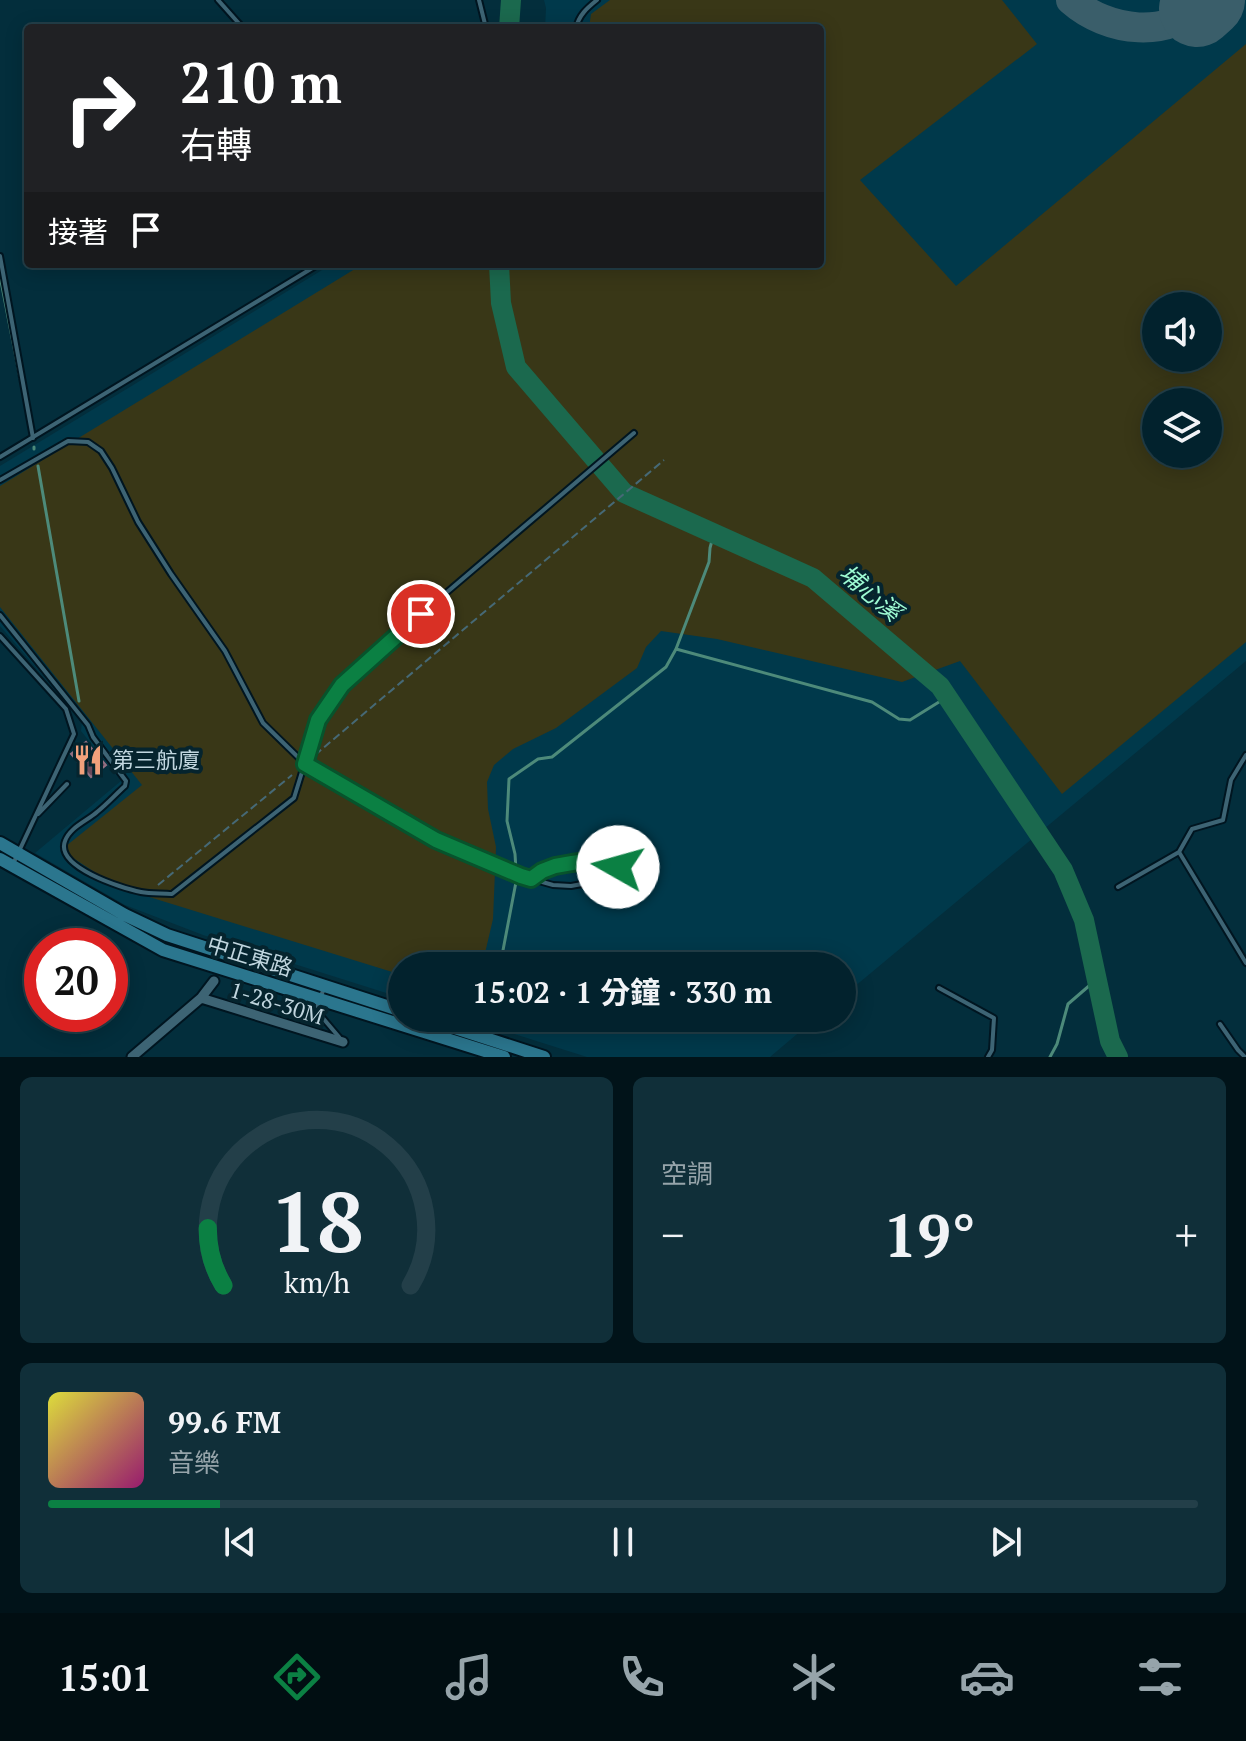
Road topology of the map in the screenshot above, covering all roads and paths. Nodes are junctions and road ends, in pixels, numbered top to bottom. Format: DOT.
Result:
graph roads {
  1 [pos="218,0"];
  2 [pos="479,0"];
  3 [pos="597,0"];
  4 [pos="239,24"];
  5 [pos="485,24"];
  6 [pos="577,24"];
  7 [pos="0,256"];
  8 [pos="312,268"];
  9 [pos="634,433"];
  10 [pos="33,438"];
  11 [pos="0,457"];
  12 [pos="664,460"];
  13 [pos="0,480"];
  14 [pos="0,615"];
  15 [pos="0,636"];
  16 [pos="1246,755"];
  17 [pos="305,764"];
  18 [pos="67,784"];
  19 [pos="34,819"];
  20 [pos="0,843"];
  21 [pos="1179,852"];
  22 [pos="10,859"];
  23 [pos="531,879"];
  24 [pos="1118,887"];
  25 [pos="142,892"];
  26 [pos="1246,963"];
  27 [pos="214,981"];
  28 [pos="939,988"];
  29 [pos="323,992"];
  30 [pos="201,998"];
  31 [pos="388,1008"];
  32 [pos="1220,1024"];
  33 [pos="467,1032"];
  34 [pos="343,1042"];
  35 [pos="132,1057"];
  36 [pos="504,1057"];
  37 [pos="544,1057"];
  38 [pos="988,1057"];
  39 [pos="1245,1057"];
  1 -- 4 [label="lane"];
  2 -- 5 [label="lane"];
  3 -- 6 [label="lane"];
  7 -- 10 [label="lane"];
  8 -- 10 [label="lane"];
  9 -- 17 [label="lane"];
  10 -- 11 [label="lane"];
  12 -- 17 [label="path"];
  13 -- 17 [label="lane"];
  14 -- 25 [label="lane"];
  15 -- 19 [label="lane"];
  16 -- 21 [label="lane"];
  17 -- 23 [label="lane"];
  17 -- 25 [label="path"];
  17 -- 25 [label="lane"];
  18 -- 19 [label="lane"];
  19 -- 22 [label="lane"];
  20 -- 22 [label="main road, 中正東路"];
  21 -- 24 [label="lane"];
  21 -- 26 [label="lane"];
  22 -- 29 [label="main road, 中正東路"];
  23 -- 23 [label="lane"];
  27 -- 30 [label="street"];
  28 -- 38 [label="lane"];
  29 -- 31 [label="main road, 中正東路"];
  29 -- 34 [label="lane"];
  29 -- 36 [label="main road, 中正東路"];
  30 -- 34 [label="street, 1-28-30M"];
  30 -- 35 [label="street"];
  32 -- 39 [label="lane"];
  33 -- 37 [label="main road"];
}
